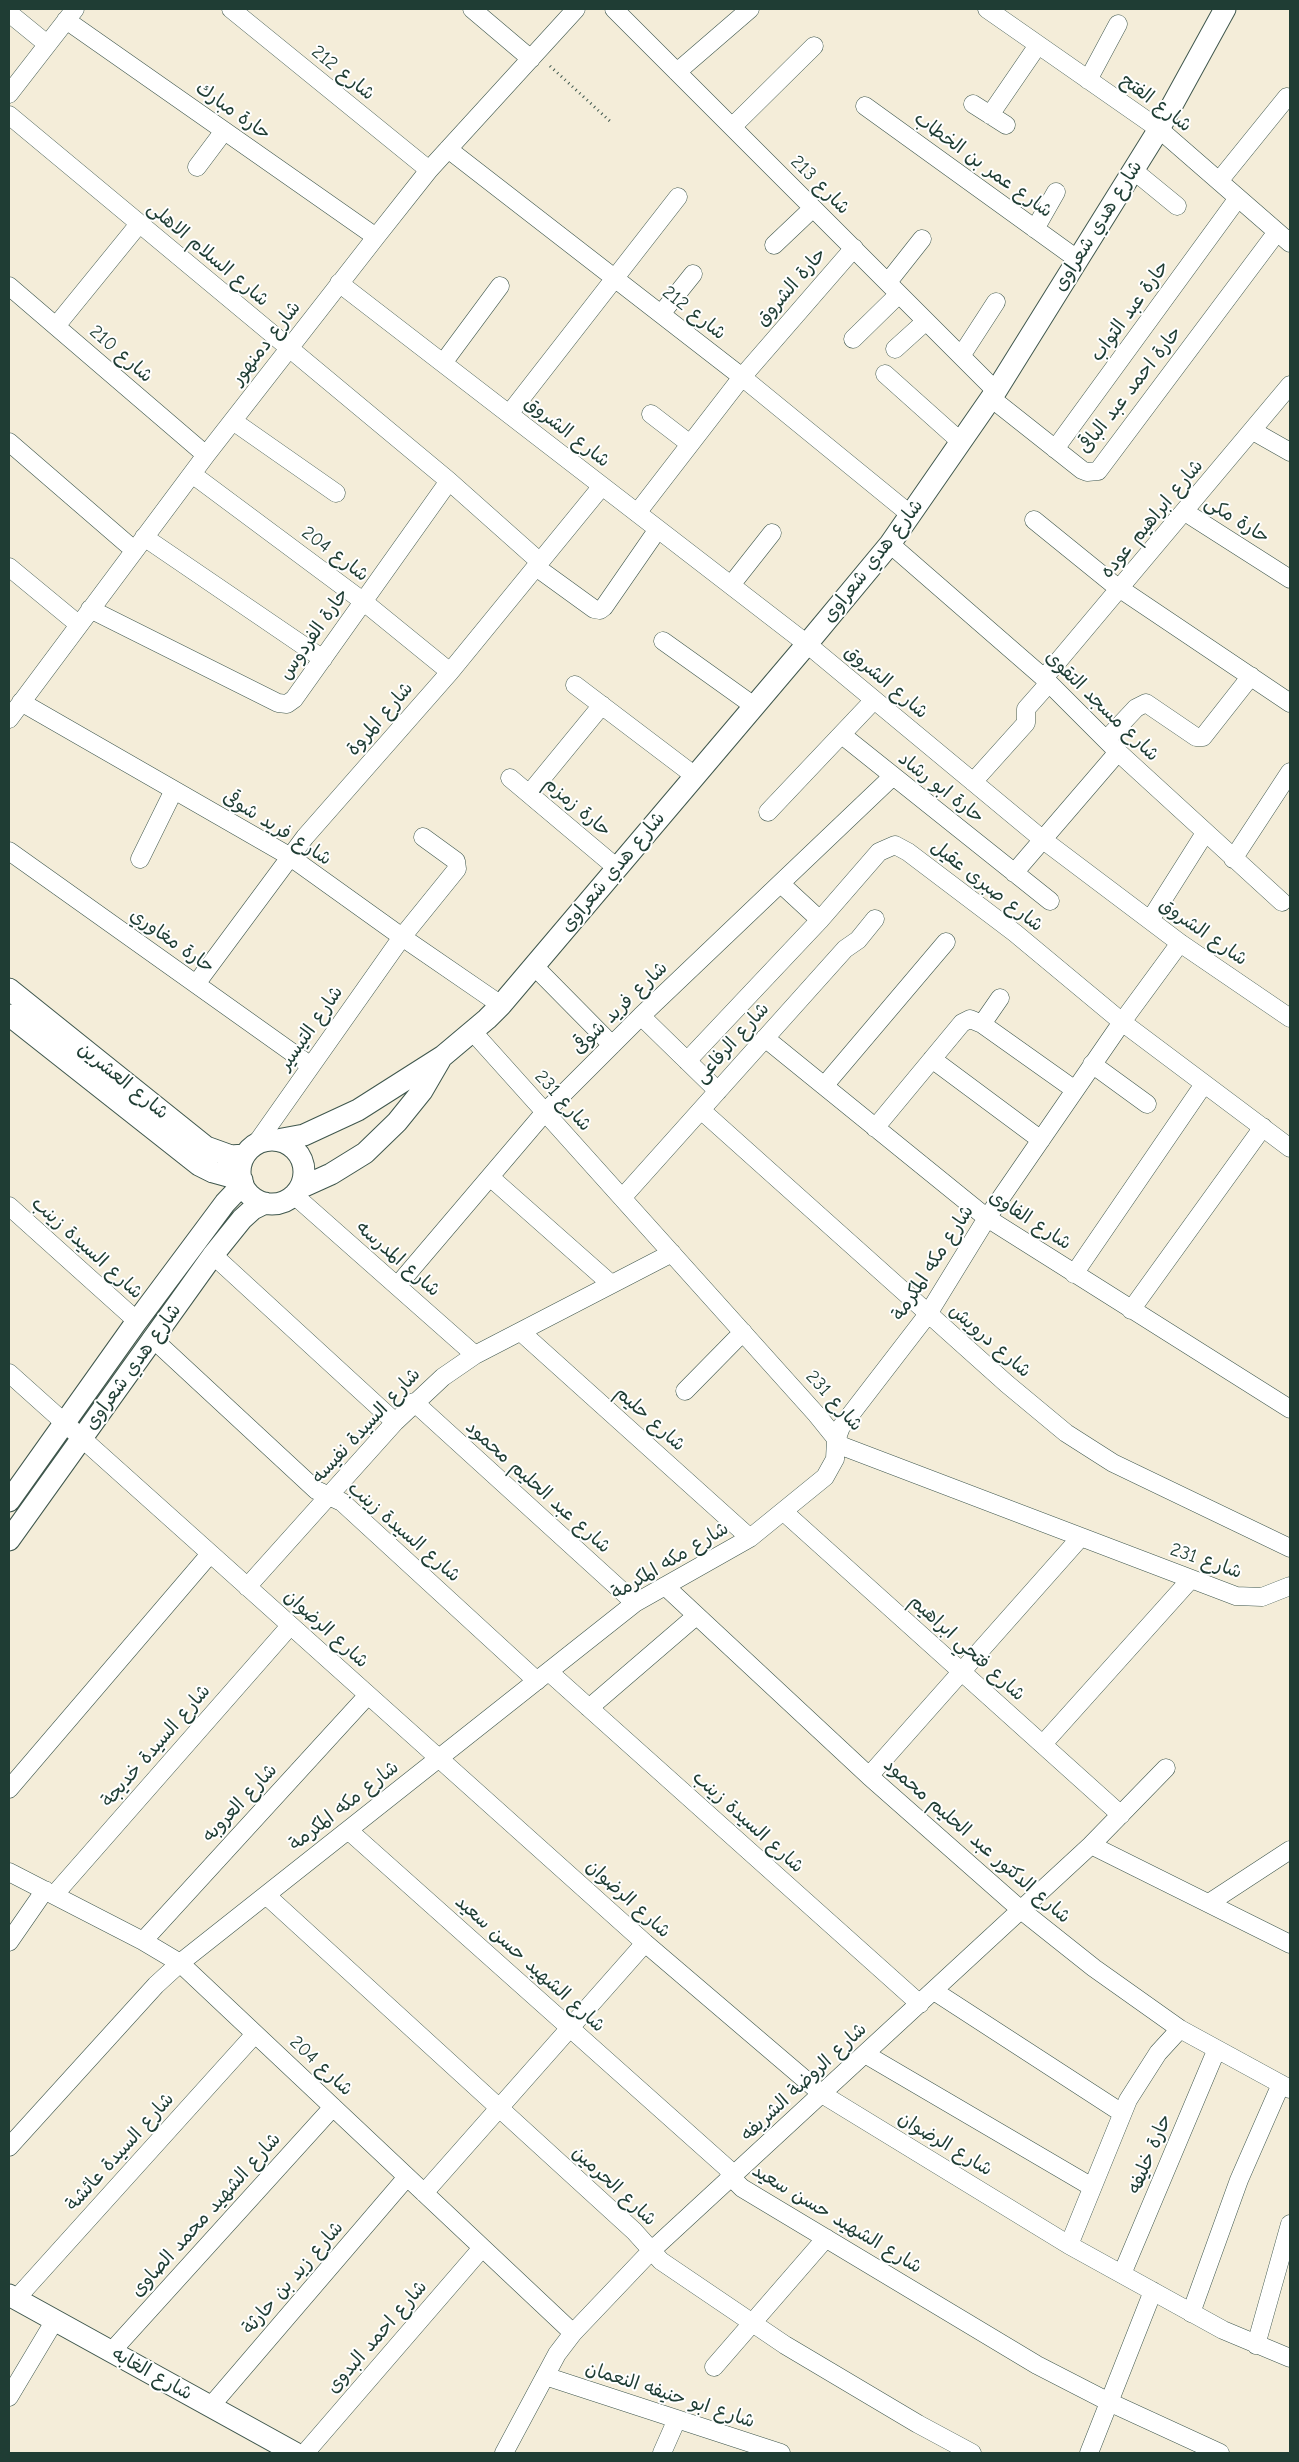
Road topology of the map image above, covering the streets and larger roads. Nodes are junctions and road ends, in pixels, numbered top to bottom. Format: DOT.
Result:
graph roads {
  1 [pos="231,9"];
  2 [pos="472,9"];
  3 [pos="576,9"];
  4 [pos="614,9"];
  5 [pos="750,9"];
  6 [pos="987,9"];
  7 [pos="1225,9"];
  8 [pos="9,13"];
  9 [pos="70,14"];
  10 [pos="1118,24"];
  11 [pos="47,44"];
  12 [pos="1038,45"];
  13 [pos="814,46"];
  14 [pos="534,56"];
  15 [pos="677,72"];
  16 [pos="1088,80"];
  17 [pos="9,94"];
  18 [pos="1287,97"];
  19 [pos="974,104"];
  20 [pos="865,106"];
  21 [pos="9,115"];
  22 [pos="990,115"];
  23 [pos="1006,125"];
  24 [pos="732,127"];
  25 [pos="1159,129"];
  26 [pos="224,130"];
  27 [pos="448,149"];
  28 [pos="197,167"];
  29 [pos="429,170"];
  30 [pos="1133,170"];
  31 [pos="1219,181"];
  32 [pos="1056,192"];
  33 [pos="678,197"];
  34 [pos="1238,198"];
  35 [pos="1177,206"];
  36 [pos="813,208"];
  37 [pos="139,224"];
  38 [pos="1035,228"];
  39 [pos="376,237"];
  40 [pos="1284,237"];
  41 [pos="922,239"];
  42 [pos="774,245"];
  43 [pos="854,248"];
  44 [pos="1077,259"];
  45 [pos="693,274"];
  46 [pos="614,278"];
  47 [pos="339,283"];
  48 [pos="9,286"];
  49 [pos="500,286"];
  50 [pos="893,288"];
  51 [pos="996,302"];
  52 [pos="661,314"];
  53 [pos="926,321"];
  54 [pos="56,326"];
  55 [pos="853,340"];
  56 [pos="288,348"];
  57 [pos="895,349"];
  58 [pos="962,356"];
  59 [pos="443,363"];
  60 [pos="885,374"];
  61 [pos="742,377"];
  62 [pos="1290,385"];
  63 [pos="994,394"];
  64 [pos="509,414"];
  65 [pos="651,414"];
  66 [pos="233,421"];
  67 [pos="1253,431"];
  68 [pos="9,442"];
  69 [pos="961,442"];
  70 [pos="690,444"];
  71 [pos="1056,449"];
  72 [pos="1290,452"];
  73 [pos="206,455"];
  74 [pos="192,474"];
  75 [pos="449,481"];
  76 [pos="602,486"];
  77 [pos="336,493"];
  78 [pos="1186,512"];
  79 [pos="637,513"];
  80 [pos="911,515"];
  81 [pos="1034,520"];
  82 [pos="658,529"];
  83 [pos="772,533"];
  84 [pos="139,543"];
  85 [pos="890,544"];
  86 [pos="538,564"];
  87 [pos="9,567"];
  88 [pos="1290,579"];
  89 [pos="731,585"];
  90 [pos="1121,589"];
  91 [pos="364,602"];
  92 [pos="90,609"];
  93 [pos="78,624"];
  94 [pos="663,641"];
  95 [pos="807,644"];
  96 [pos="323,659"];
  97 [pos="450,672"];
  98 [pos="1251,676"];
  99 [pos="1046,681"];
  100 [pos="575,685"];
  101 [pos="874,700"];
  102 [pos="21,702"];
  103 [pos="1290,703"];
  104 [pos="602,705"];
  105 [pos="754,706"];
  106 [pos="9,717"];
  107 [pos="842,735"];
  108 [pos="1106,740"];
  109 [pos="1118,752"];
  110 [pos="1290,772"];
  111 [pos="695,776"];
  112 [pos="892,777"];
  113 [pos="510,778"];
  114 [pos="973,782"];
  115 [pos="174,790"];
  116 [pos="529,794"];
  117 [pos="768,812"];
  118 [pos="1205,833"];
  119 [pos="423,836"];
  120 [pos="1042,839"];
  121 [pos="9,851"];
  122 [pos="289,856"];
  123 [pos="140,859"];
  124 [pos="1233,859"];
  125 [pos="617,868"];
  126 [pos="1014,873"];
  127 [pos="781,884"];
  128 [pos="1050,901"];
  129 [pos="1282,902"];
  130 [pos="875,919"];
  131 [pos="820,920"];
  132 [pos="1150,920"];
  133 [pos="402,937"];
  134 [pos="946,942"];
  135 [pos="1180,943"];
  136 [pos="534,966"];
  137 [pos="196,984"];
  138 [pos="9,989"];
  139 [pos="1000,998"];
  140 [pos="502,1005"];
  141 [pos="9,1015"];
  142 [pos="641,1016"];
  143 [pos="1290,1018"];
  144 [pos="1122,1022"];
  145 [pos="982,1024"];
  146 [pos="472,1032"];
  147 [pos="765,1038"];
  148 [pos="612,1045"];
  149 [pos="443,1056"];
  150 [pos="932,1059"];
  151 [pos="687,1061"];
  152 [pos="1092,1064"];
  153 [pos="311,1066"];
  154 [pos="1204,1084"];
  155 [pos="824,1086"];
  156 [pos="1075,1090"];
  157 [pos="718,1091"];
  158 [pos="1147,1104"];
  159 [pos="701,1110"];
  160 [pos="544,1112"];
  161 [pos="875,1128"];
  162 [pos="1263,1128"];
  163 [pos="277,1140"];
  164 [pos="1041,1140"];
  165 [pos="1290,1148"];
  166 [pos="250,1149"];
  167 [pos="490,1177"];
  168 [pos="242,1182"];
  169 [pos="297,1192"];
  170 [pos="622,1198"];
  171 [pos="265,1203"];
  172 [pos="9,1206"];
  173 [pos="987,1218"];
  174 [pos="672,1253"];
  175 [pos="213,1255"];
  176 [pos="1074,1274"];
  177 [pos="611,1284"];
  178 [pos="397,1286"];
  179 [pos="1131,1310"];
  180 [pos="928,1314"];
  181 [pos="137,1321"];
  182 [pos="521,1332"];
  183 [pos="743,1332"];
  184 [pos="152,1338"];
  185 [pos="475,1355"];
  186 [pos="9,1373"];
  187 [pos="685,1391"];
  188 [pos="414,1402"];
  189 [pos="1290,1409"];
  190 [pos="395,1422"];
  191 [pos="65,1423"];
  192 [pos="82,1438"];
  193 [pos="836,1440"];
  194 [pos="330,1495"];
  195 [pos="9,1501"];
  196 [pos="784,1512"];
  197 [pos="750,1538"];
  198 [pos="1080,1538"];
  199 [pos="9,1540"];
  200 [pos="1290,1548"];
  201 [pos="210,1554"];
  202 [pos="1191,1579"];
  203 [pos="665,1586"];
  204 [pos="1290,1586"];
  205 [pos="247,1587"];
  206 [pos="634,1603"];
  207 [pos="696,1616"];
  208 [pos="290,1626"];
  209 [pos="962,1671"];
  210 [pos="543,1676"];
  211 [pos="368,1695"];
  212 [pos="589,1708"];
  213 [pos="1042,1744"];
  214 [pos="439,1758"];
  215 [pos="1166,1768"];
  216 [pos="869,1776"];
  217 [pos="9,1789"];
  218 [pos="1121,1815"];
  219 [pos="348,1830"];
  220 [pos="1091,1845"];
  221 [pos="1290,1850"];
  222 [pos="9,1872"];
  223 [pos="49,1893"];
  224 [pos="266,1895"];
  225 [pos="1209,1903"];
  226 [pos="1022,1910"];
  227 [pos="143,1941"];
  228 [pos="9,1942"];
  229 [pos="645,1943"];
  230 [pos="1290,1944"];
  231 [pos="180,1963"];
  232 [pos="934,1991"];
  233 [pos="920,2004"];
  234 [pos="570,2028"];
  235 [pos="1180,2030"];
  236 [pos="255,2034"];
  237 [pos="1216,2050"];
  238 [pos="865,2054"];
  239 [pos="1286,2087"];
  240 [pos="822,2094"];
  241 [pos="334,2107"];
  242 [pos="499,2109"];
  243 [pos="1122,2113"];
  244 [pos="9,2148"];
  245 [pos="407,2177"];
  246 [pos="731,2177"];
  247 [pos="1092,2187"];
  248 [pos="424,2193"];
  249 [pos="1290,2224"];
  250 [pos="826,2238"];
  251 [pos="1069,2244"];
  252 [pos="482,2248"];
  253 [pos="651,2251"];
  254 [pos="1122,2274"];
  255 [pos="1153,2291"];
  256 [pos="13,2297"];
  257 [pos="1192,2313"];
  258 [pos="55,2320"];
  259 [pos="751,2322"];
  260 [pos="573,2333"];
  261 [pos="1256,2345"];
  262 [pos="111,2352"];
  263 [pos="1290,2358"];
  264 [pos="714,2367"];
  265 [pos="545,2376"];
  266 [pos="9,2397"];
  267 [pos="1109,2402"];
  268 [pos="210,2407"];
  269 [pos="677,2419"];
  270 [pos="759,2450"];
  271 [pos="286,2451"];
  272 [pos="305,2453"];
  273 [pos="504,2453"];
  274 [pos="662,2453"];
  275 [pos="781,2453"];
  276 [pos="972,2453"];
  277 [pos="1090,2453"];
  278 [pos="1220,2453"];
  1 -- 29 [label="street, شارع 212"];
  2 -- 14 [label="street"];
  3 -- 14 [label="street, شارع دمنهور"];
  4 -- 15 [label="street, شارع 213"];
  5 -- 15 [label="street"];
  6 -- 12 [label="street, شارع الفتح"];
  7 -- 25 [label="street, شارع هدي شعراوى"];
  8 -- 11 [label="street"];
  9 -- 11 [label="street"];
  9 -- 26 [label="street, حارة مبارك"];
  10 -- 16 [label="street"];
  11 -- 17 [label="street"];
  12 -- 16 [label="street, شارع الفتح"];
  12 -- 22 [label="street"];
  13 -- 24 [label="street"];
  14 -- 27 [label="street, شارع دمنهور"];
  15 -- 24 [label="street, شارع 213"];
  16 -- 25 [label="street, شارع الفتح"];
  18 -- 31 [label="street"];
  19 -- 22 [label="street"];
  20 -- 38 [label="street, شارع عمر بن الخطاب"];
  21 -- 37 [label="street, شارع السلام الاهلى"];
  22 -- 23 [label="street"];
  24 -- 36 [label="street, شارع 213"];
  25 -- 30 [label="street, شارع هدي شعراوى"];
  25 -- 31 [label="street, شارع الفتح"];
  26 -- 28 [label="street"];
  26 -- 39 [label="street, حارة مبارك"];
  27 -- 29 [label="street, شارع دمنهور"];
  27 -- 46 [label="street, شارع 212"];
  29 -- 39 [label="street, شارع دمنهور"];
  30 -- 35 [label="street"];
  30 -- 44 [label="street, شارع هدي شعراوى"];
  31 -- 34 [label="street, شارع الفتح"];
  32 -- 38 [label="street"];
  33 -- 46 [label="street"];
  34 -- 40 [label="street, شارع الفتح"];
  34 -- 71 [label="street, حارة عبد التواب"];
  36 -- 42 [label="street"];
  36 -- 43 [label="street, شارع 213"];
  37 -- 54 [label="street"];
  37 -- 56 [label="street, شارع السلام الاهلى"];
  38 -- 44 [label="street, شارع عمر بن الخطاب"];
  39 -- 47 [label="street, شارع دمنهور"];
  40 -- 71 [label="street, حارة احمد عبد الباقى"];
  41 -- 50 [label="street"];
  43 -- 50 [label="street, شارع 213"];
  43 -- 61 [label="street, حارة الشروق"];
  44 -- 63 [label="street, شارع هدي شعراوى"];
  45 -- 52 [label="street"];
  46 -- 52 [label="street, شارع 212"];
  46 -- 64 [label="street"];
  47 -- 56 [label="street, شارع دمنهور"];
  47 -- 59 [label="street, شارع الشروق"];
  48 -- 54 [label="street, شارع 210"];
  49 -- 59 [label="street"];
  50 -- 53 [label="street, شارع 213"];
  50 -- 55 [label="street"];
  51 -- 58 [label="street"];
  52 -- 61 [label="street, شارع 212"];
  53 -- 57 [label="street"];
  53 -- 58 [label="street, شارع 213"];
  54 -- 73 [label="street, شارع 210"];
  56 -- 66 [label="street, شارع دمنهور"];
  56 -- 75 [label="street, شارع السلام الاهلى"];
  58 -- 63 [label="street, شارع 213"];
  59 -- 64 [label="street, شارع الشروق"];
  60 -- 69 [label="street"];
  61 -- 70 [label="street, حارة الشروق"];
  61 -- 80 [label="street, شارع 212"];
  62 -- 67 [label="street, شارع ابراهيم عوده"];
  63 -- 69 [label="street, شارع هدي شعراوى"];
  63 -- 71 [label="street, حارة احمد عبد الباقى"];
  64 -- 76 [label="street, شارع الشروق"];
  65 -- 70 [label="street"];
  66 -- 73 [label="street, شارع دمنهور"];
  66 -- 77 [label="street"];
  67 -- 72 [label="street"];
  67 -- 78 [label="street, شارع ابراهيم عوده"];
  68 -- 84 [label="street"];
  69 -- 80 [label="street, شارع هدي شعراوى"];
  70 -- 79 [label="street, حارة الشروق"];
  73 -- 74 [label="street, شارع دمنهور"];
  74 -- 84 [label="street, شارع دمنهور"];
  74 -- 91 [label="street, شارع 204"];
  75 -- 86 [label="street, شارع السلام الاهلى"];
  75 -- 91 [label="street, حارة الفردوس"];
  76 -- 79 [label="street, شارع الشروق"];
  76 -- 86 [label="street, شارع المروة"];
  78 -- 88 [label="street, حارة مكى"];
  78 -- 90 [label="street, شارع ابراهيم عوده"];
  79 -- 82 [label="street, شارع الشروق"];
  80 -- 85 [label="street, شارع هدي شعراوى"];
  81 -- 90 [label="street"];
  82 -- 86 [label="street, شارع السلام الاهلى"];
  82 -- 89 [label="street, شارع الشروق"];
  83 -- 89 [label="street"];
  84 -- 92 [label="street, شارع دمنهور"];
  84 -- 96 [label="street"];
  85 -- 95 [label="street, شارع هدي شعراوى"];
  85 -- 99 [label="street, شارع مسجد التقوى"];
  86 -- 97 [label="street, شارع المروة"];
  87 -- 93 [label="street"];
  89 -- 95 [label="street, شارع الشروق"];
  90 -- 98 [label="street"];
  90 -- 99 [label="street, شارع ابراهيم عوده"];
  91 -- 96 [label="street, حارة الفردوس"];
  91 -- 97 [label="street, شارع 204"];
  92 -- 93 [label="street, شارع دمنهور"];
  92 -- 96 [label="street, حارة الفردوس"];
  93 -- 102 [label="street, شارع دمنهور"];
  94 -- 105 [label="street"];
  95 -- 101 [label="street, شارع الشروق"];
  95 -- 105 [label="street, شارع هدي شعراوى"];
  97 -- 122 [label="street, شارع المروة"];
  98 -- 103 [label="street"];
  98 -- 108 [label="street"];
  99 -- 108 [label="street, شارع مسجد التقوى"];
  99 -- 114 [label="street, شارع ابراهيم عوده"];
  100 -- 104 [label="street"];
  101 -- 107 [label="street"];
  101 -- 114 [label="street, شارع الشروق"];
  102 -- 106 [label="street, شارع دمنهور"];
  102 -- 115 [label="street, شارع فريد شوقى"];
  104 -- 111 [label="street"];
  104 -- 116 [label="street"];
  105 -- 111 [label="street, شارع هدي شعراوى"];
  107 -- 112 [label="street, حارة ابو رشاد"];
  107 -- 117 [label="street"];
  108 -- 109 [label="street, شارع مسجد التقوى"];
  109 -- 118 [label="street, شارع مسجد التقوى"];
  109 -- 120 [label="street"];
  110 -- 124 [label="street"];
  111 -- 125 [label="street, شارع هدي شعراوى"];
  112 -- 126 [label="street, حارة ابو رشاد"];
  112 -- 127 [label="street, شارع فريد شوقى"];
  113 -- 116 [label="street, حارة زمزم"];
  114 -- 120 [label="street, شارع الشروق"];
  115 -- 122 [label="street, شارع فريد شوقى"];
  115 -- 123 [label="street"];
  116 -- 125 [label="street, حارة زمزم"];
  118 -- 124 [label="street, شارع مسجد التقوى"];
  118 -- 132 [label="street"];
  119 -- 133 [label="street, شارع التيسير"];
  120 -- 126 [label="street"];
  120 -- 132 [label="street, شارع الشروق"];
  121 -- 137 [label="street, حارة مغاوري"];
  122 -- 133 [label="street, شارع فريد شوقى"];
  122 -- 137 [label="street, شارع المروة"];
  124 -- 129 [label="street, شارع مسجد التقوى"];
  125 -- 136 [label="street, شارع هدي شعراوى"];
  126 -- 128 [label="street, حارة ابو رشاد"];
  127 -- 131 [label="street"];
  127 -- 142 [label="street, شارع فريد شوقى"];
  130 -- 147 [label="street, شارع الرفاعى"];
  131 -- 144 [label="street, شارع صبرى عقيل"];
  131 -- 151 [label="street, شارع صبرى عقيل"];
  132 -- 135 [label="street, شارع الشروق"];
  133 -- 140 [label="street, شارع فريد شوقى"];
  133 -- 153 [label="street, شارع التيسير"];
  134 -- 155 [label="street"];
  135 -- 143 [label="street, شارع الشروق"];
  135 -- 144 [label="street, شارع مكه المكرمة"];
  136 -- 140 [label="street, شارع هدي شعراوى"];
  136 -- 148 [label="street"];
  137 -- 153 [label="street, حارة مغاوري"];
  138 -- 166 [label="street, شارع العشرين"];
  139 -- 145 [label="street"];
  140 -- 146 [label="street, شارع هدي شعراوى"];
  141 -- 168 [label="street, شارع العشرين"];
  142 -- 148 [label="street, شارع فريد شوقى"];
  142 -- 151 [label="street"];
  144 -- 152 [label="street, شارع مكه المكرمة"];
  144 -- 154 [label="street, شارع صبرى عقيل"];
  145 -- 150 [label="street"];
  145 -- 156 [label="street"];
  146 -- 149 [label="street, شارع هدي شعراوى"];
  146 -- 160 [label="street, شارع 231"];
  147 -- 155 [label="street, شارع الفاوى"];
  147 -- 157 [label="street, شارع الرفاعى"];
  148 -- 160 [label="street, شارع فريد شوقى"];
  149 -- 163 [label="street, شارع هدي شعراوى"];
  149 -- 169 [label="street, شارع هدي شعراوى"];
  150 -- 161 [label="street"];
  150 -- 164 [label="street"];
  151 -- 157 [label="street"];
  152 -- 156 [label="street, شارع مكه المكرمة"];
  152 -- 158 [label="street"];
  153 -- 166 [label="street, شارع التيسير"];
  154 -- 162 [label="street, شارع صبرى عقيل"];
  154 -- 176 [label="street"];
  155 -- 161 [label="street, شارع الفاوى"];
  156 -- 164 [label="street, شارع مكه المكرمة"];
  157 -- 159 [label="street, شارع الرفاعى"];
  159 -- 170 [label="street, شارع الرفاعى"];
  159 -- 180 [label="street, شارع درويش"];
  160 -- 167 [label="street, شارع فريد شوقى"];
  160 -- 170 [label="street, شارع 231"];
  161 -- 173 [label="street, شارع الفاوى"];
  162 -- 165 [label="street, شارع صبرى عقيل"];
  162 -- 179 [label="street"];
  163 -- 166 [label="street"];
  163 -- 169 [label="street"];
  164 -- 173 [label="street, شارع مكه المكرمة"];
  166 -- 168 [label="street"];
  167 -- 177 [label="street"];
  167 -- 178 [label="street, شارع فريد شوقى"];
  168 -- 171 [label="street"];
  168 -- 181 [label="street, شارع هدي شعراوى"];
  169 -- 171 [label="street"];
  169 -- 178 [label="street, شارع المدرسه"];
  170 -- 174 [label="street, شارع 231"];
  171 -- 175 [label="street, شارع هدي شعراوى"];
  172 -- 181 [label="street, شارع السيدة زينب"];
  173 -- 176 [label="street, شارع الفاوى"];
  173 -- 180 [label="street, شارع مكه المكرمة"];
  174 -- 177 [label="street, شارع السيدة نفيسه"];
  174 -- 183 [label="street, شارع 231"];
  175 -- 184 [label="street, شارع هدي شعراوى"];
  175 -- 190 [label="street"];
  176 -- 179 [label="street, شارع الفاوى"];
  177 -- 182 [label="street, شارع السيدة نفيسه"];
  178 -- 185 [label="street, شارع المدرسه"];
  179 -- 189 [label="street, شارع الفاوى"];
  180 -- 193 [label="street, شارع مكه المكرمة"];
  180 -- 200 [label="street, شارع درويش"];
  181 -- 191 [label="street, شارع هدي شعراوى"];
  182 -- 185 [label="street, شارع السيدة نفيسه"];
  182 -- 197 [label="street, شارع حليم"];
  183 -- 187 [label="street"];
  183 -- 193 [label="street, شارع 231"];
  184 -- 192 [label="street, شارع هدي شعراوى"];
  184 -- 194 [label="street, شارع السيدة زينب"];
  185 -- 188 [label="street, شارع السيدة نفيسه"];
  186 -- 191 [label="street, شارع الرضوان"];
  188 -- 190 [label="street, شارع السيدة نفيسه"];
  188 -- 206 [label="street, شارع عبد الحليم محمود"];
  190 -- 194 [label="street, شارع السيدة نفيسه"];
  191 -- 192 [label="street, شارع الرضوان"];
  191 -- 195 [label="street, شارع هدي شعراوى"];
  192 -- 199 [label="street, شارع هدي شعراوى"];
  192 -- 201 [label="street, شارع الرضوان"];
  193 -- 196 [label="street, شارع مكه المكرمة"];
  193 -- 198 [label="street, شارع 231"];
  194 -- 205 [label="street, شارع السيدة نفيسه"];
  194 -- 210 [label="street, شارع السيدة زينب"];
  196 -- 197 [label="street, شارع مكه المكرمة"];
  196 -- 209 [label="street, شارع فتحي ابراهيم"];
  197 -- 203 [label="street, شارع مكه المكرمة"];
  198 -- 202 [label="street, شارع 231"];
  198 -- 209 [label="street"];
  201 -- 205 [label="street, شارع الرضوان"];
  201 -- 217 [label="street"];
  202 -- 204 [label="street, شارع 231"];
  202 -- 213 [label="street"];
  203 -- 206 [label="street, شارع مكه المكرمة"];
  203 -- 207 [label="street, شارع الدكتور عبد الحليم محمود"];
  205 -- 208 [label="street, شارع الرضوان"];
  206 -- 210 [label="street, شارع مكه المكرمة"];
  207 -- 212 [label="street"];
  207 -- 216 [label="street, شارع الدكتور عبد الحليم محمود"];
  208 -- 211 [label="street, شارع الرضوان"];
  208 -- 223 [label="street, شارع السيدة خديجة"];
  209 -- 213 [label="street, شارع فتحي ابراهيم"];
  209 -- 216 [label="street"];
  210 -- 212 [label="street, شارع السيدة زينب"];
  210 -- 214 [label="street, شارع مكه المكرمة"];
  211 -- 214 [label="street, شارع الرضوان"];
  211 -- 227 [label="street, شارع العروبه"];
  212 -- 233 [label="street, شارع السيدة زينب"];
  213 -- 218 [label="street, شارع فتحي ابراهيم"];
  214 -- 219 [label="street, شارع مكه المكرمة"];
  214 -- 229 [label="street, شارع الرضوان"];
  215 -- 218 [label="street, شارع الروضة الشريفه"];
  216 -- 226 [label="street, شارع الدكتور عبد الحليم محمود"];
  218 -- 220 [label="street, شارع الروضة الشريفه"];
  219 -- 224 [label="street, شارع مكه المكرمة"];
  219 -- 234 [label="street, شارع الشهيد حسن سعيد"];
  220 -- 225 [label="street"];
  220 -- 226 [label="street, شارع الروضة الشريفه"];
  221 -- 225 [label="street"];
  222 -- 223 [label="street, شارع 204"];
  223 -- 227 [label="street, شارع 204"];
  223 -- 228 [label="street, شارع السيدة خديجة"];
  224 -- 231 [label="street, شارع مكه المكرمة"];
  224 -- 242 [label="street, شارع الحرمين"];
  225 -- 230 [label="street"];
  226 -- 232 [label="street, شارع الروضة الشريفه"];
  226 -- 235 [label="street, شارع الدكتور عبد الحليم محمود"];
  227 -- 231 [label="street, شارع 204"];
  229 -- 234 [label="street"];
  229 -- 240 [label="street, شارع الرضوان"];
  231 -- 236 [label="street, شارع 204"];
  231 -- 244 [label="street, شارع مكه المكرمة"];
  232 -- 233 [label="street, شارع الروضة الشريفه"];
  232 -- 243 [label="street"];
  233 -- 238 [label="street, شارع الروضة الشريفه"];
  234 -- 242 [label="street"];
  234 -- 246 [label="street, شارع الشهيد حسن سعيد"];
  235 -- 237 [label="street, شارع الدكتور عبد الحليم محمود"];
  235 -- 243 [label="street"];
  236 -- 241 [label="street, شارع 204"];
  236 -- 256 [label="street, شارع السيدة عائشة"];
  237 -- 239 [label="street, شارع الدكتور عبد الحليم محمود"];
  237 -- 254 [label="street, حارة خليفه"];
  238 -- 240 [label="street, شارع الروضة الشريفه"];
  238 -- 247 [label="street"];
  239 -- 257 [label="street"];
  240 -- 246 [label="street, شارع الروضة الشريفه"];
  240 -- 251 [label="street, شارع الرضوان"];
  241 -- 245 [label="street, شارع 204"];
  241 -- 262 [label="street, شارع الشهيد محمد الصاوى"];
  242 -- 248 [label="street"];
  242 -- 253 [label="street, شارع الحرمين"];
  243 -- 247 [label="street"];
  245 -- 248 [label="street, شارع 204"];
  245 -- 268 [label="street, شارع زيد بن حارثة"];
  246 -- 250 [label="street, شارع الشهيد حسن سعيد"];
  246 -- 253 [label="street, شارع الروضة الشريفه"];
  247 -- 251 [label="street"];
  248 -- 252 [label="street, شارع 204"];
  249 -- 261 [label="street"];
  250 -- 259 [label="street"];
  250 -- 267 [label="street, شارع الشهيد حسن سعيد"];
  251 -- 254 [label="street, شارع الرضوان"];
  252 -- 260 [label="street, شارع 204"];
  252 -- 272 [label="street, شارع احمد البدوى"];
  253 -- 259 [label="street, شارع الحرمين"];
  253 -- 260 [label="street, شارع الروضة الشريفه"];
  254 -- 255 [label="street, شارع الرضوان"];
  255 -- 257 [label="street, شارع الرضوان"];
  255 -- 267 [label="street"];
  256 -- 258 [label="street, شارع الغابه"];
  257 -- 261 [label="street, شارع الرضوان"];
  258 -- 262 [label="street, شارع الغابه"];
  258 -- 266 [label="street"];
  259 -- 264 [label="street"];
  259 -- 276 [label="street, شارع الحرمين"];
  260 -- 265 [label="street, شارع الروضة الشريفه"];
  261 -- 263 [label="street, شارع الرضوان"];
  262 -- 268 [label="street, شارع الغابه"];
  265 -- 269 [label="street, شارع ابو حنيفه النعمان"];
  265 -- 273 [label="street, شارع الروضة الشريفه"];
  267 -- 277 [label="street"];
  267 -- 278 [label="street, شارع الشهيد حسن سعيد"];
  268 -- 271 [label="street, شارع الغابه"];
  269 -- 270 [label="street, شارع ابو حنيفه النعمان"];
  269 -- 274 [label="street"];
  270 -- 275 [label="street, شارع ابو حنيفه النعمان"];
}
